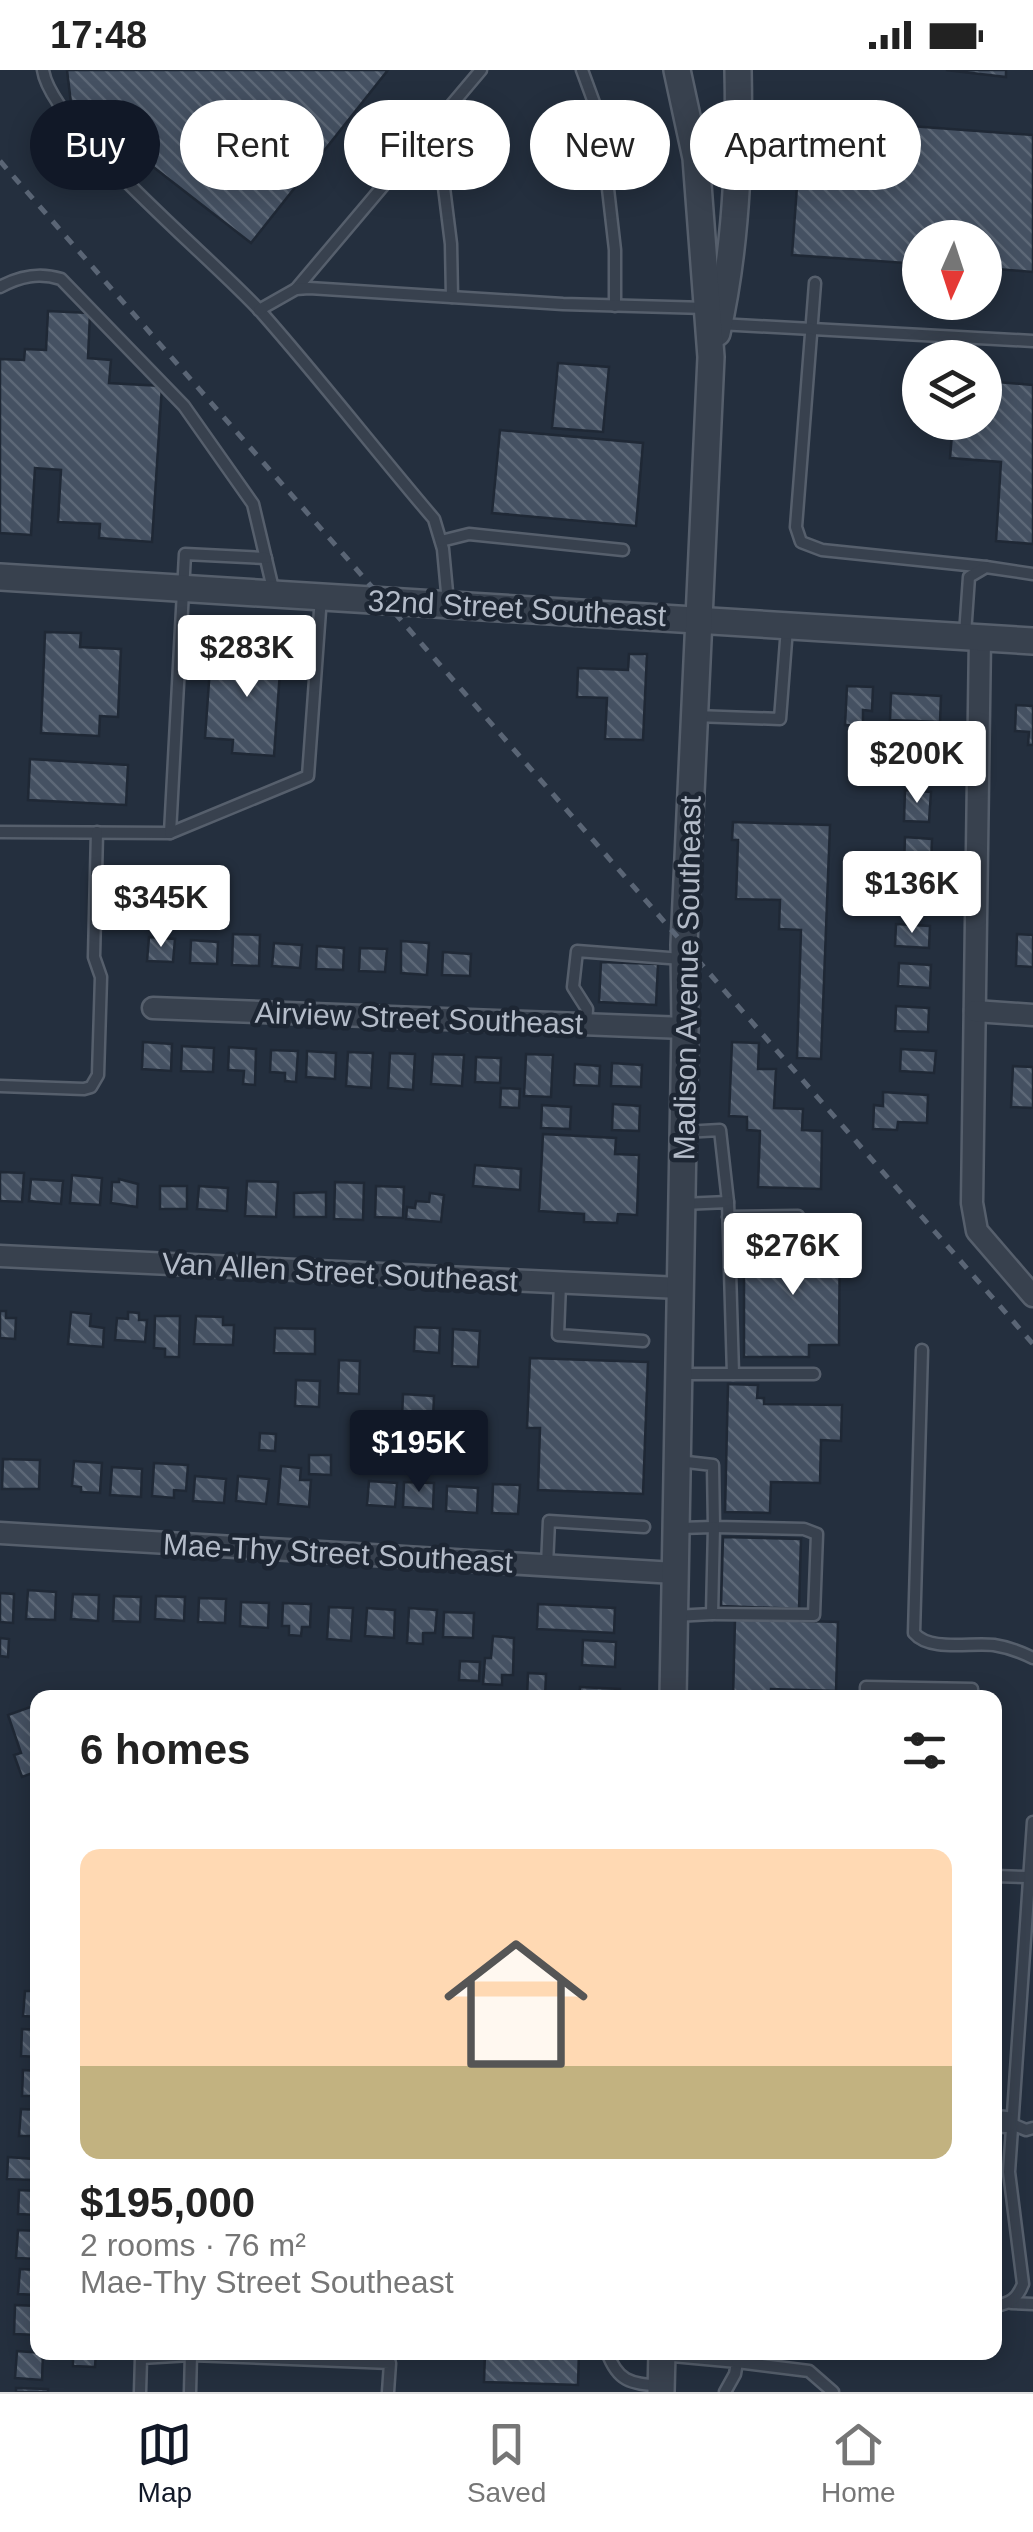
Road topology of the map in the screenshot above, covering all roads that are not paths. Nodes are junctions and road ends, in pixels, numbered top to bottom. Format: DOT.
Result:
graph roads {
  1 [pos="43,70"];
  2 [pos="481,70"];
  3 [pos="582,70"];
  4 [pos="677,70"];
  5 [pos="738,70"];
  6 [pos="456,100"];
  7 [pos="379,190"];
  8 [pos="444,190"];
  9 [pos="815,283"];
  10 [pos="0,286"];
  11 [pos="296,289"];
  12 [pos="452,297"];
  13 [pos="615,306"];
  14 [pos="259,310"];
  15 [pos="713,316"];
  16 [pos="810,330"];
  17 [pos="1033,342"];
  18 [pos="441,541"];
  19 [pos="623,550"];
  20 [pos="266,558"];
  21 [pos="986,567"];
  22 [pos="1033,574"];
  23 [pos="0,577"];
  24 [pos="185,589"];
  25 [pos="274,594"];
  26 [pos="321,597"];
  27 [pos="448,604"];
  28 [pos="698,618"];
  29 [pos="788,624"];
  30 [pos="972,636"];
  31 [pos="1033,640"];
  32 [pos="694,716"];
  33 [pos="0,832"];
  34 [pos="97,832"];
  35 [pos="170,832"];
  36 [pos="684,959"];
  37 [pos="153,1008"];
  38 [pos="975,1011"];
  39 [pos="1033,1015"];
  40 [pos="586,1025"];
  41 [pos="685,1028"];
  42 [pos="0,1086"];
  43 [pos="683,1132"];
  44 [pos="728,1202"];
  45 [pos="682,1204"];
  46 [pos="798,1216"];
  47 [pos="728,1217"];
  48 [pos="0,1256"];
  49 [pos="560,1283"];
  50 [pos="680,1288"];
  51 [pos="1033,1296"];
  52 [pos="643,1340"];
  53 [pos="922,1350"];
  54 [pos="679,1374"];
  55 [pos="733,1374"];
  56 [pos="814,1374"];
  57 [pos="677,1461"];
  58 [pos="644,1527"];
  59 [pos="676,1528"];
  60 [pos="714,1528"];
  61 [pos="0,1533"];
  62 [pos="547,1565"];
  63 [pos="675,1573"];
  64 [pos="712,1614"];
  65 [pos="674,1616"];
  66 [pos="1033,1658"];
  67 [pos="673,1690"];
  68 [pos="866,1690"];
  69 [pos="894,1690"];
  70 [pos="1033,1822"];
  71 [pos="1002,1876"];
  72 [pos="1028,1877"];
  73 [pos="1017,2127"];
  74 [pos="1010,2303"];
  75 [pos="1033,2304"];
  76 [pos="1002,2305"];
  77 [pos="141,2360"];
  78 [pos="191,2360"];
  79 [pos="378,2360"];
  80 [pos="610,2360"];
  81 [pos="662,2360"];
  82 [pos="718,2360"];
  83 [pos="736,2362"];
  84 [pos="661,2389"];
  85 [pos="140,2392"];
  86 [pos="190,2392"];
  87 [pos="388,2392"];
  88 [pos="725,2392"];
  89 [pos="833,2392"];
  1 -- 14 [label="lane"];
  2 -- 6 [label="lane"];
  3 -- 13 [label="lane"];
  4 -- 15 [label="street"];
  5 -- 15 [label="street"];
  7 -- 11 [label="lane"];
  8 -- 12 [label="lane"];
  9 -- 16 [label="lane"];
  10 -- 20 [label="lane"];
  11 -- 12 [label="lane"];
  11 -- 14 [label="lane"];
  12 -- 13 [label="lane"];
  13 -- 15 [label="lane"];
  14 -- 18 [label="lane"];
  15 -- 16 [label="lane"];
  15 -- 28 [label="street, Madison Avenue Southeast"];
  16 -- 17 [label="lane"];
  16 -- 21 [label="lane"];
  18 -- 19 [label="lane"];
  18 -- 27 [label="lane"];
  20 -- 24 [label="lane"];
  20 -- 25 [label="lane"];
  21 -- 22 [label="lane"];
  21 -- 30 [label="lane"];
  23 -- 24 [label="street, 32nd Street Southeast"];
  24 -- 25 [label="street, 32nd Street Southeast"];
  24 -- 35 [label="lane"];
  25 -- 26 [label="street, 32nd Street Southeast"];
  26 -- 27 [label="street, 32nd Street Southeast"];
  26 -- 35 [label="lane"];
  27 -- 28 [label="street, 32nd Street Southeast"];
  28 -- 29 [label="street, 32nd Street Southeast"];
  28 -- 32 [label="street, Madison Avenue Southeast"];
  29 -- 30 [label="street, 32nd Street Southeast"];
  29 -- 32 [label="lane"];
  30 -- 31 [label="street, 32nd Street Southeast"];
  30 -- 38 [label="street"];
  32 -- 36 [label="street, Madison Avenue Southeast"];
  33 -- 34 [label="lane"];
  34 -- 35 [label="lane"];
  34 -- 42 [label="lane"];
  36 -- 40 [label="lane"];
  36 -- 41 [label="street, Madison Avenue Southeast"];
  37 -- 40 [label="street, Airview Street Southeast"];
  38 -- 39 [label="street"];
  38 -- 51 [label="street"];
  40 -- 41 [label="street, Airview Street Southeast"];
  41 -- 43 [label="street, Madison Avenue Southeast"];
  43 -- 44 [label="lane"];
  43 -- 45 [label="street, Madison Avenue Southeast"];
  44 -- 45 [label="lane"];
  44 -- 47 [label="lane"];
  45 -- 50 [label="street, Madison Avenue Southeast"];
  46 -- 47 [label="lane"];
  47 -- 55 [label="lane"];
  48 -- 49 [label="street, Van Allen Street Southeast"];
  49 -- 50 [label="street, Van Allen Street Southeast"];
  49 -- 52 [label="lane"];
  50 -- 54 [label="street, Madison Avenue Southeast"];
  53 -- 66 [label="lane"];
  54 -- 55 [label="lane"];
  54 -- 57 [label="street, Madison Avenue Southeast"];
  55 -- 56 [label="lane"];
  57 -- 59 [label="street, Madison Avenue Southeast"];
  57 -- 60 [label="lane"];
  58 -- 62 [label="lane"];
  59 -- 60 [label="lane"];
  59 -- 63 [label="street, Madison Avenue Southeast"];
  60 -- 64 [label="lane"];
  60 -- 64 [label="lane"];
  61 -- 62 [label="street, Mae-Thy Street Southeast"];
  62 -- 63 [label="street, Mae-Thy Street Southeast"];
  63 -- 65 [label="street, Madison Avenue Southeast"];
  64 -- 65 [label="lane"];
  65 -- 67 [label="street, Madison Avenue Southeast"];
  68 -- 69 [label="lane"];
  70 -- 72 [label="lane"];
  71 -- 72 [label="lane"];
  72 -- 73 [label="lane"];
  73 -- 74 [label="lane"];
  74 -- 75 [label="lane"];
  74 -- 76 [label="lane"];
  77 -- 85 [label="lane"];
  78 -- 86 [label="lane"];
  79 -- 87 [label="lane"];
  80 -- 84 [label="lane"];
  81 -- 84 [label="street"];
  82 -- 83 [label="lane"];
  83 -- 88 [label="lane"];
  83 -- 89 [label="lane"];
}
